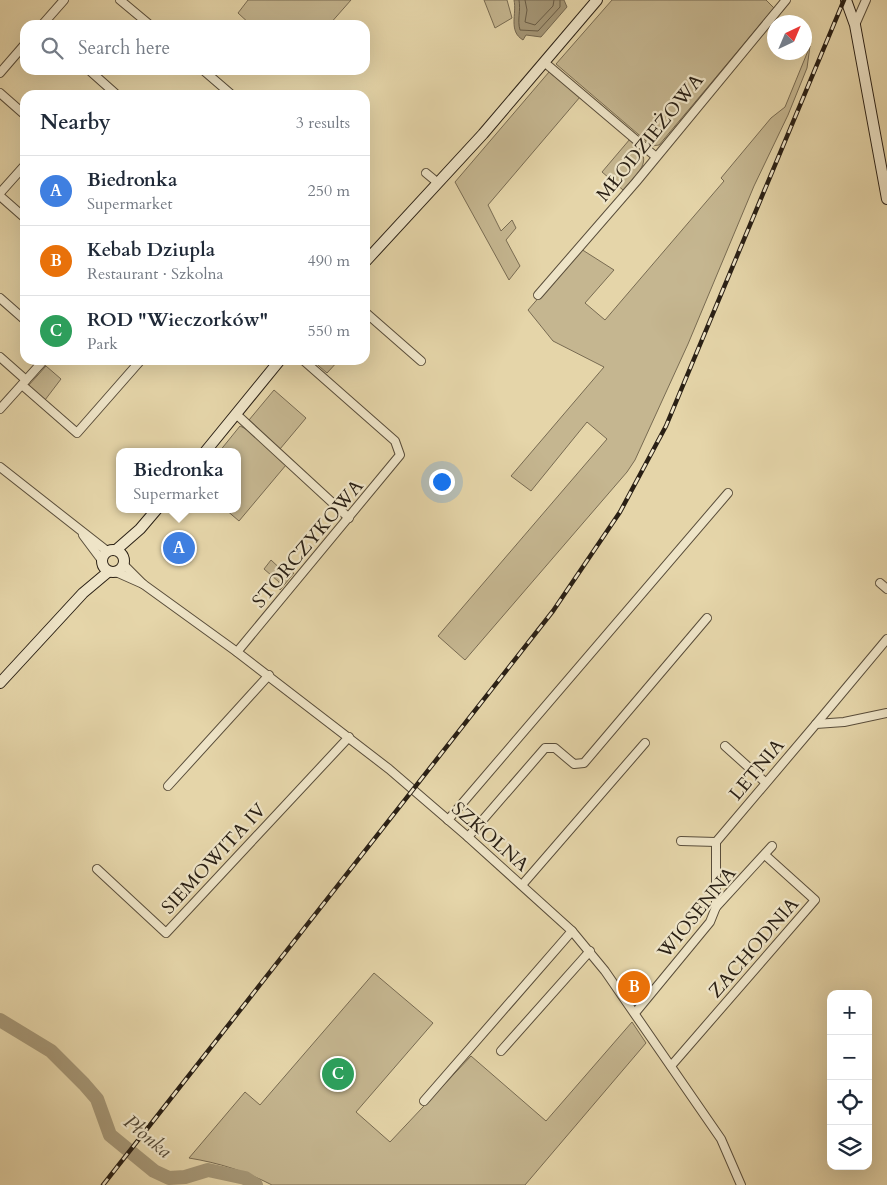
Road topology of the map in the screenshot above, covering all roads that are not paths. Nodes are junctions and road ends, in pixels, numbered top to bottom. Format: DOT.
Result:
graph roads {
  1 [pos="64,0"];
  2 [pos="120,0"];
  3 [pos="597,0"];
  4 [pos="786,0"];
  5 [pos="846,0"];
  6 [pos="866,0"];
  7 [pos="46,20"];
  8 [pos="144,20"];
  9 [pos="855,26"];
  10 [pos="20,50"];
  11 [pos="544,62"];
  12 [pos="0,73"];
  13 [pos="95,75"];
  14 [pos="208,75"];
  15 [pos="111,90"];
  16 [pos="226,90"];
  17 [pos="0,93"];
  18 [pos="20,111"];
  19 [pos="656,156"];
  20 [pos="20,171"];
  21 [pos="426,173"];
  22 [pos="438,183"];
  23 [pos="0,194"];
  24 [pos="887,199"];
  25 [pos="20,213"];
  26 [pos="370,257"];
  27 [pos="538,295"];
  28 [pos="0,298"];
  29 [pos="20,316"];
  30 [pos="370,316"];
  31 [pos="0,357"];
  32 [pos="421,361"];
  33 [pos="40,365"];
  34 [pos="137,365"];
  35 [pos="276,365"];
  36 [pos="309,365"];
  37 [pos="24,383"];
  38 [pos="0,409"];
  39 [pos="236,414"];
  40 [pos="208,448"];
  41 [pos="0,467"];
  42 [pos="728,493"];
  43 [pos="154,513"];
  44 [pos="349,518"];
  45 [pos="112,561"];
  46 [pos="880,583"];
  47 [pos="887,589"];
  48 [pos="707,618"];
  49 [pos="887,640"];
  50 [pos="238,652"];
  51 [pos="269,676"];
  52 [pos="0,683"];
  53 [pos="887,712"];
  54 [pos="816,724"];
  55 [pos="349,737"];
  56 [pos="645,744"];
  57 [pos="725,746"];
  58 [pos="765,782"];
  59 [pos="168,786"];
  60 [pos="448,820"];
  61 [pos="468,837"];
  62 [pos="681,841"];
  63 [pos="716,842"];
  64 [pos="772,846"];
  65 [pos="765,855"];
  66 [pos="97,869"];
  67 [pos="522,885"];
  68 [pos="716,907"];
  69 [pos="572,932"];
  70 [pos="590,951"];
  71 [pos="635,1014"];
  72 [pos="501,1051"];
  73 [pos="671,1066"];
  74 [pos="424,1101"];
  75 [pos="741,1185"];
  1 -- 7 [label="street"];
  2 -- 8 [label="street"];
  3 -- 11 [label="street"];
  4 -- 19 [label="street, MŁODZIEŻOWA"];
  5 -- 9 [label="street"];
  6 -- 9 [label="street"];
  9 -- 24 [label="street"];
  10 -- 12 [label="street"];
  11 -- 19 [label="street"];
  11 -- 22 [label="street"];
  13 -- 15 [label="street"];
  14 -- 16 [label="street"];
  17 -- 18 [label="street"];
  19 -- 27 [label="street, MŁODZIEŻOWA"];
  20 -- 23 [label="street"];
  21 -- 22 [label="street"];
  22 -- 26 [label="street"];
  23 -- 25 [label="street"];
  28 -- 29 [label="street"];
  30 -- 32 [label="street"];
  31 -- 37 [label="street"];
  33 -- 37 [label="street"];
  34 -- 37 [label="street"];
  35 -- 39 [label="street"];
  36 -- 44 [label="street, STORCZYKOWA"];
  37 -- 38 [label="street"];
  39 -- 40 [label="street"];
  39 -- 44 [label="street"];
  41 -- 45 [label="street, SZKOLNA"];
  42 -- 60 [label="street"];
  43 -- 45 [label="street"];
  44 -- 50 [label="street, STORCZYKOWA"];
  45 -- 50 [label="street, SZKOLNA"];
  45 -- 52 [label="street"];
  46 -- 47 [label="street"];
  48 -- 61 [label="street"];
  49 -- 54 [label="street, LETNIA"];
  50 -- 51 [label="street, SZKOLNA"];
  51 -- 55 [label="street, SZKOLNA"];
  51 -- 59 [label="street"];
  53 -- 54 [label="street"];
  54 -- 58 [label="street, LETNIA"];
  55 -- 60 [label="street, SZKOLNA"];
  55 -- 66 [label="street, SIEMOWITA IV"];
  56 -- 67 [label="street"];
  57 -- 58 [label="street"];
  58 -- 63 [label="street, LETNIA"];
  60 -- 61 [label="street, SZKOLNA"];
  61 -- 67 [label="street, SZKOLNA"];
  62 -- 63 [label="street"];
  63 -- 68 [label="street"];
  64 -- 65 [label="street, WIOSENNA"];
  65 -- 68 [label="street, WIOSENNA"];
  65 -- 73 [label="street, ZACHODNIA"];
  67 -- 69 [label="street, SZKOLNA"];
  68 -- 71 [label="street, WIOSENNA"];
  69 -- 70 [label="street, SZKOLNA"];
  69 -- 74 [label="street"];
  70 -- 71 [label="street, SZKOLNA"];
  70 -- 72 [label="street"];
  71 -- 73 [label="street, SZKOLNA"];
  73 -- 75 [label="street, SZKOLNA"];
}
